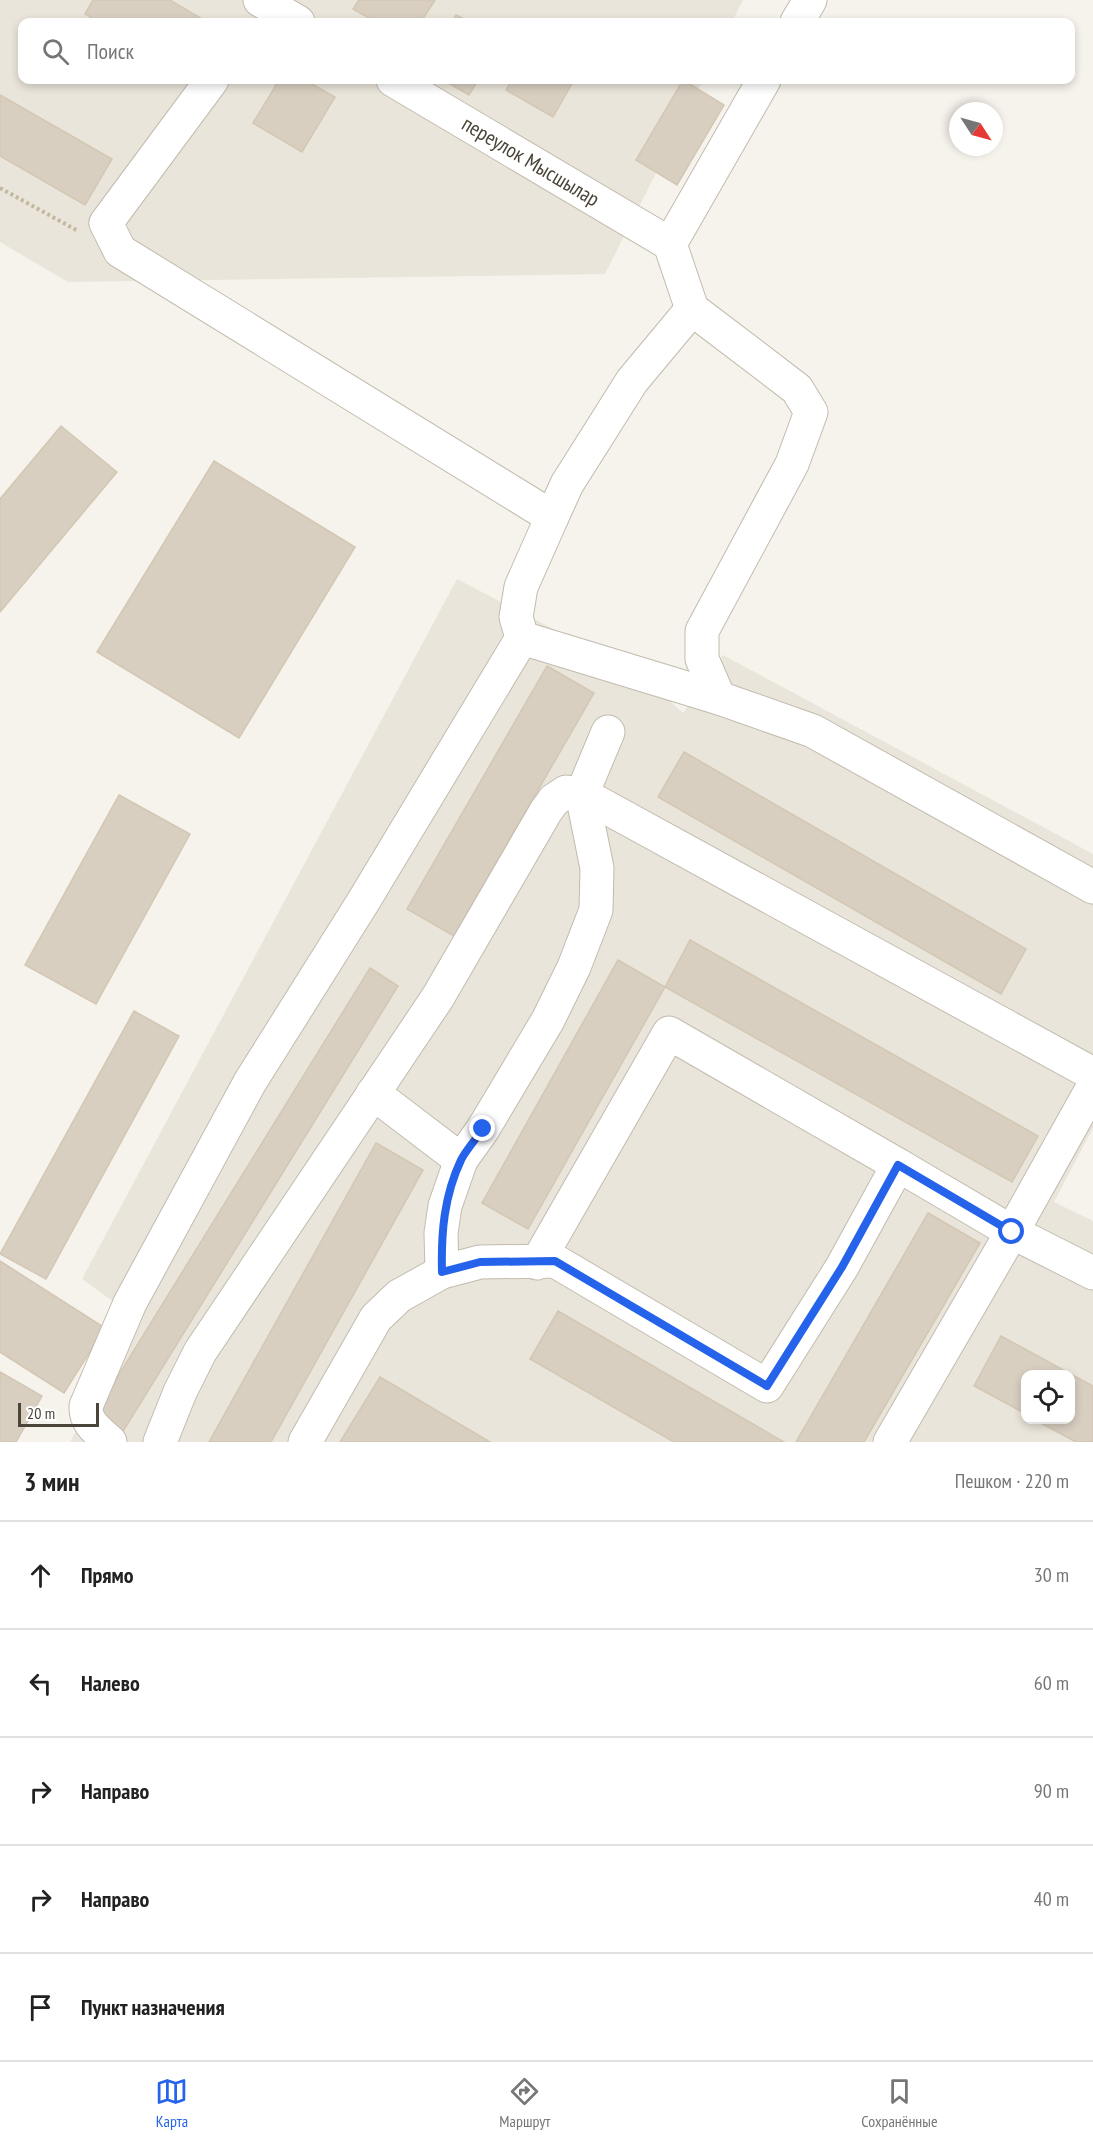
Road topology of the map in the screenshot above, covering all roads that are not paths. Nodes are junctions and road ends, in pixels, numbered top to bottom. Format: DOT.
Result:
graph roads {
  1 [pos="810,0"];
  2 [pos="261,9"];
  3 [pos="287,18"];
  4 [pos="799,18"];
  5 [pos="209,84"];
  6 [pos="400,84"];
  7 [pos="762,84"];
  8 [pos="670,244"];
  9 [pos="692,309"];
  10 [pos="552,517"];
  11 [pos="522,638"];
  12 [pos="719,698"];
  13 [pos="608,732"];
  14 [pos="582,794"];
  15 [pos="1093,887"];
  16 [pos="1093,1074"];
  17 [pos="1093,1087"];
  18 [pos="374,1093"];
  19 [pos="461,1160"];
  20 [pos="898,1165"];
  21 [pos="1012,1232"];
  22 [pos="537,1263"];
  23 [pos="442,1272"];
  24 [pos="1093,1273"];
  25 [pos="110,1442"];
  26 [pos="160,1442"];
  27 [pos="306,1442"];
  28 [pos="891,1442"];
  1 -- 4 [label="street"];
  2 -- 3 [label="street"];
  5 -- 10 [label="street"];
  6 -- 8 [label="street, переулок Мысшылар"];
  7 -- 8 [label="street"];
  8 -- 9 [label="street"];
  9 -- 10 [label="street"];
  9 -- 12 [label="street"];
  10 -- 11 [label="street"];
  11 -- 12 [label="street"];
  11 -- 25 [label="street"];
  12 -- 15 [label="street"];
  13 -- 14 [label="street"];
  14 -- 16 [label="street"];
  14 -- 18 [label="street"];
  14 -- 19 [label="street"];
  17 -- 21 [label="street"];
  18 -- 19 [label="street"];
  18 -- 26 [label="street"];
  19 -- 23 [label="street"];
  20 -- 21 [label="street"];
  20 -- 22 [label="street"];
  20 -- 22 [label="street"];
  21 -- 24 [label="street"];
  21 -- 28 [label="street"];
  22 -- 23 [label="street"];
  23 -- 27 [label="street"];
}
